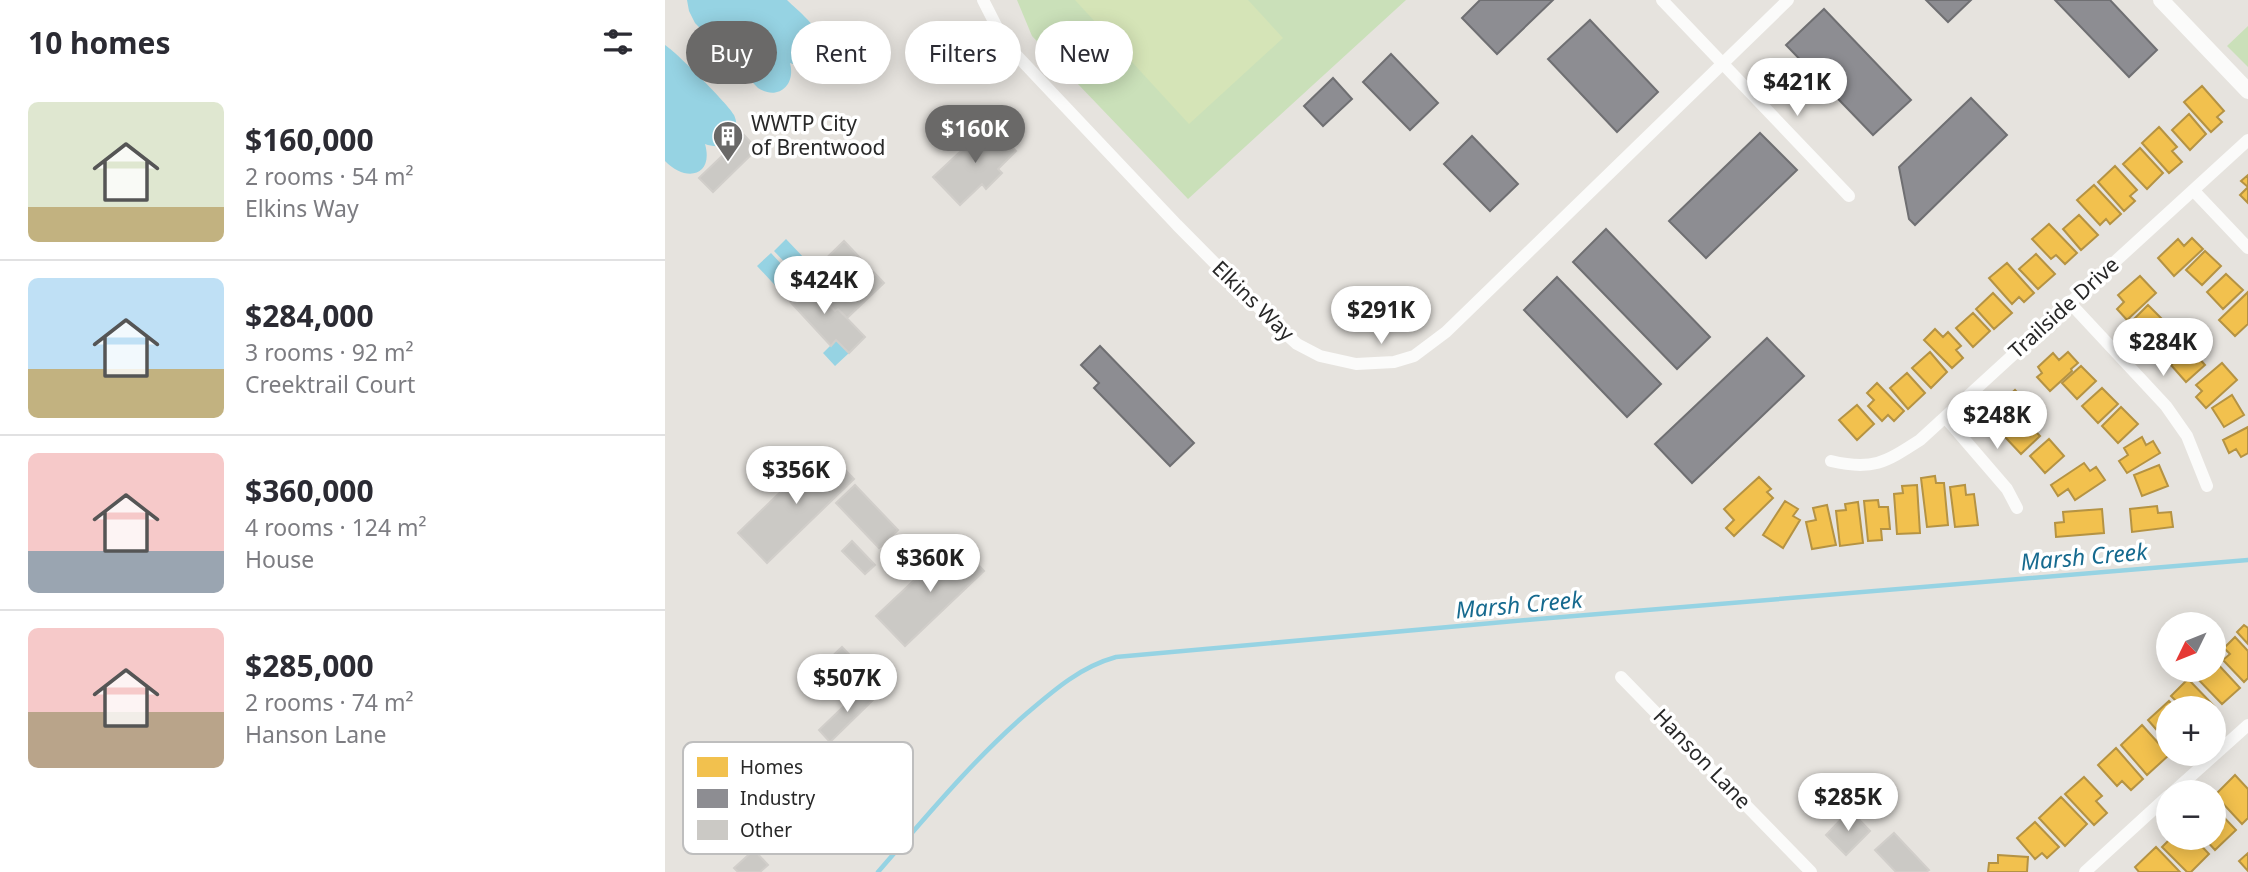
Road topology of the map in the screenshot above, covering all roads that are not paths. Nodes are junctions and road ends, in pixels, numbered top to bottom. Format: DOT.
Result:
graph roads {
  1 [pos="983,0"];
  2 [pos="1662,0"];
  3 [pos="1788,0"];
  4 [pos="2161,0"];
  5 [pos="1722,64"];
  6 [pos="2248,91"];
  7 [pos="2248,140"];
  8 [pos="2193,190"];
  9 [pos="1849,196"];
  10 [pos="2248,248"];
  11 [pos="2070,303"];
  12 [pos="1945,417"];
  13 [pos="1831,461"];
  14 [pos="2207,486"];
  15 [pos="2017,508"];
  16 [pos="1621,677"];
  17 [pos="2248,725"];
  18 [pos="2186,780"];
  19 [pos="2156,807"];
  20 [pos="1811,872"];
  21 [pos="2085,872"];
  1 -- 5 [label="street, Elkins Way"];
  2 -- 5 [label="street"];
  3 -- 5 [label="street, Elkins Way"];
  4 -- 6 [label="street"];
  5 -- 9 [label="street"];
  7 -- 8 [label="street, Trailside Drive"];
  8 -- 10 [label="street"];
  8 -- 11 [label="street, Trailside Drive"];
  11 -- 12 [label="street, Trailside Drive"];
  11 -- 14 [label="street"];
  12 -- 13 [label="street, Trailside Drive"];
  12 -- 15 [label="street"];
  16 -- 20 [label="street, Hanson Lane"];
  17 -- 18 [label="street"];
  19 -- 21 [label="street"];
}
